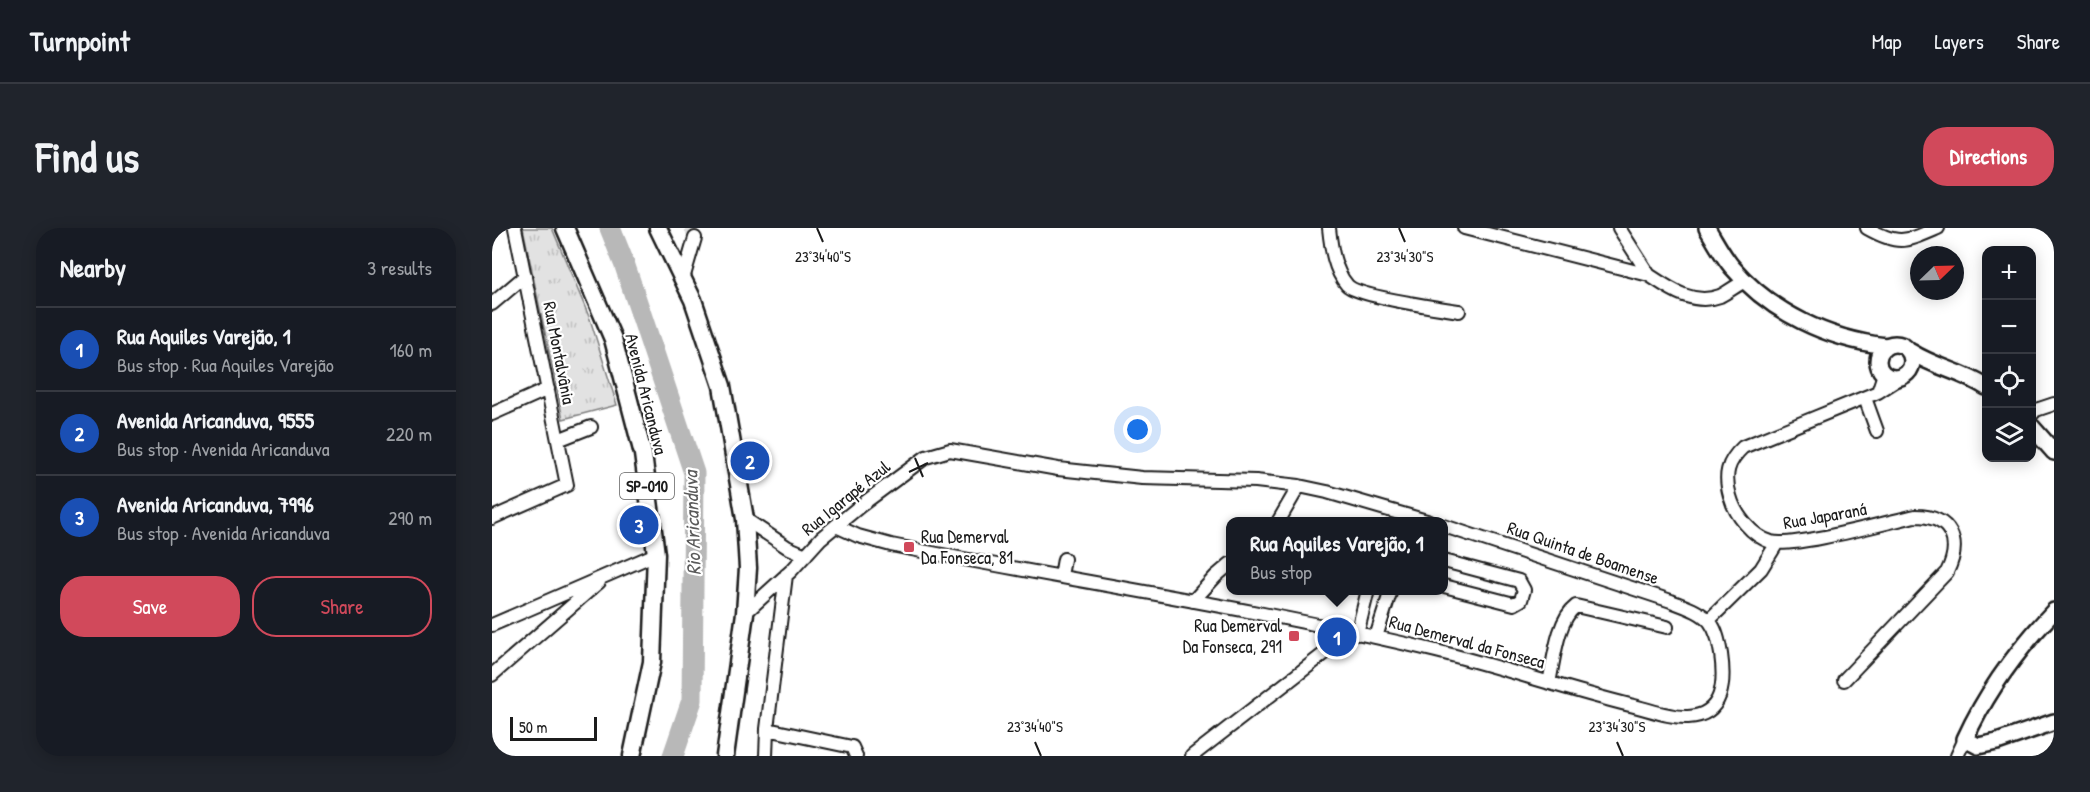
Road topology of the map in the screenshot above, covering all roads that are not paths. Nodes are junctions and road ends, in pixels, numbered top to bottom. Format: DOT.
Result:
graph roads {
  1 [pos="515,228"];
  2 [pos="565,228"];
  3 [pos="658,228"];
  4 [pos="1329,228"];
  5 [pos="1464,228"];
  6 [pos="1619,228"];
  7 [pos="1707,228"];
  8 [pos="1938,228"];
  9 [pos="1482,230"];
  10 [pos="1872,230"];
  11 [pos="695,237"];
  12 [pos="1649,275"];
  13 [pos="525,276"];
  14 [pos="683,279"];
  15 [pos="1745,281"];
  16 [pos="492,304"];
  17 [pos="1459,311"];
  18 [pos="1857,342"];
  19 [pos="1886,346"];
  20 [pos="1911,352"];
  21 [pos="1929,363"];
  22 [pos="1881,369"];
  23 [pos="1904,375"];
  24 [pos="1982,384"];
  25 [pos="548,389"];
  26 [pos="1878,393"];
  27 [pos="1865,398"];
  28 [pos="2054,404"];
  29 [pos="2036,410"];
  30 [pos="492,414"];
  31 [pos="591,427"];
  32 [pos="1877,431"];
  33 [pos="2036,432"];
  34 [pos="558,440"];
  35 [pos="2054,452"];
  36 [pos="1299,486"];
  37 [pos="1281,517"];
  38 [pos="1414,517"];
  39 [pos="492,518"];
  40 [pos="745,519"];
  41 [pos="836,526"];
  42 [pos="1448,528"];
  43 [pos="1776,543"];
  44 [pos="656,554"];
  45 [pos="806,555"];
  46 [pos="1064,559"];
  47 [pos="1448,562"];
  48 [pos="1226,567"];
  49 [pos="607,575"];
  50 [pos="786,576"];
  51 [pos="1061,576"];
  52 [pos="1448,587"];
  53 [pos="1367,595"];
  54 [pos="1390,595"];
  55 [pos="1193,601"];
  56 [pos="534,607"];
  57 [pos="2054,611"];
  58 [pos="746,613"];
  59 [pos="1709,620"];
  60 [pos="492,625"];
  61 [pos="1667,627"];
  62 [pos="547,629"];
  63 [pos="1354,633"];
  64 [pos="1376,637"];
  65 [pos="492,675"];
  66 [pos="1844,680"];
  67 [pos="1549,683"];
  68 [pos="2054,722"];
  69 [pos="767,729"];
  70 [pos="1965,739"];
  71 [pos="632,756"];
  72 [pos="725,756"];
  73 [pos="766,756"];
  74 [pos="856,756"];
  75 [pos="1192,756"];
  76 [pos="1957,756"];
  1 -- 13 [label="street, Rua Montalvânia"];
  2 -- 44 [label="highway, Avenida Aricanduva / SP-010"];
  3 -- 14 [label="highway"];
  4 -- 17 [label="street"];
  5 -- 9 [label="street"];
  6 -- 12 [label="street"];
  7 -- 15 [label="main road"];
  8 -- 10 [label="street"];
  9 -- 12 [label="street"];
  11 -- 14 [label="street"];
  12 -- 15 [label="street"];
  13 -- 16 [label="street"];
  13 -- 25 [label="street, Rua Montalvânia"];
  14 -- 40 [label="highway"];
  15 -- 18 [label="main road"];
  18 -- 19 [label="main road"];
  18 -- 22 [label="main road"];
  19 -- 20 [label="main road"];
  19 -- 22 [label="main road"];
  20 -- 21 [label="main road"];
  20 -- 23 [label="main road"];
  21 -- 23 [label="main road"];
  21 -- 24 [label="main road"];
  22 -- 23 [label="main road"];
  22 -- 26 [label="street"];
  23 -- 26 [label="street, Rua Japaraná"];
  25 -- 30 [label="street"];
  25 -- 34 [label="street, Rua Montalvânia"];
  26 -- 27 [label="street, Rua Japaraná"];
  27 -- 32 [label="street"];
  27 -- 43 [label="street, Rua Japaraná"];
  28 -- 29 [label="street"];
  31 -- 34 [label="street"];
  33 -- 35 [label="main road"];
  34 -- 39 [label="street, Rua Montalvânia"];
  36 -- 37 [label="street"];
  36 -- 38 [label="street"];
  36 -- 41 [label="street, Rua Igarapé Azul"];
  40 -- 45 [label="street, Rua Igarapé Azul"];
  40 -- 58 [label="highway"];
  41 -- 45 [label="street, Rua Igarapé Azul"];
  41 -- 51 [label="street, Rua Demerval da Fonseca"];
  42 -- 59 [label="street, Rua Quinta de Boamense"];
  43 -- 59 [label="street"];
  43 -- 66 [label="street, Rua Japaraná"];
  44 -- 49 [label="street"];
  44 -- 71 [label="highway, Avenida Aricanduva / SP-010"];
  45 -- 50 [label="street, Rua Igarapé Azul"];
  46 -- 51 [label="street"];
  47 -- 52 [label="street"];
  48 -- 55 [label="street"];
  49 -- 56 [label="street"];
  49 -- 62 [label="street"];
  50 -- 58 [label="street, Rua Igarapé Azul"];
  50 -- 69 [label="street"];
  51 -- 55 [label="street, Rua Demerval da Fonseca"];
  53 -- 63 [label="street"];
  54 -- 64 [label="street"];
  55 -- 63 [label="street, Rua Demerval da Fonseca"];
  56 -- 60 [label="street"];
  56 -- 62 [label="street"];
  57 -- 70 [label="main road"];
  58 -- 72 [label="highway"];
  59 -- 67 [label="street, Rua Demerval da Fonseca"];
  61 -- 67 [label="street"];
  62 -- 65 [label="street"];
  63 -- 64 [label="street, Rua Demerval da Fonseca"];
  63 -- 75 [label="street"];
  64 -- 67 [label="street, Rua Demerval da Fonseca"];
  68 -- 70 [label="main road"];
  69 -- 73 [label="street"];
  69 -- 74 [label="street"];
  70 -- 76 [label="street"];
}
